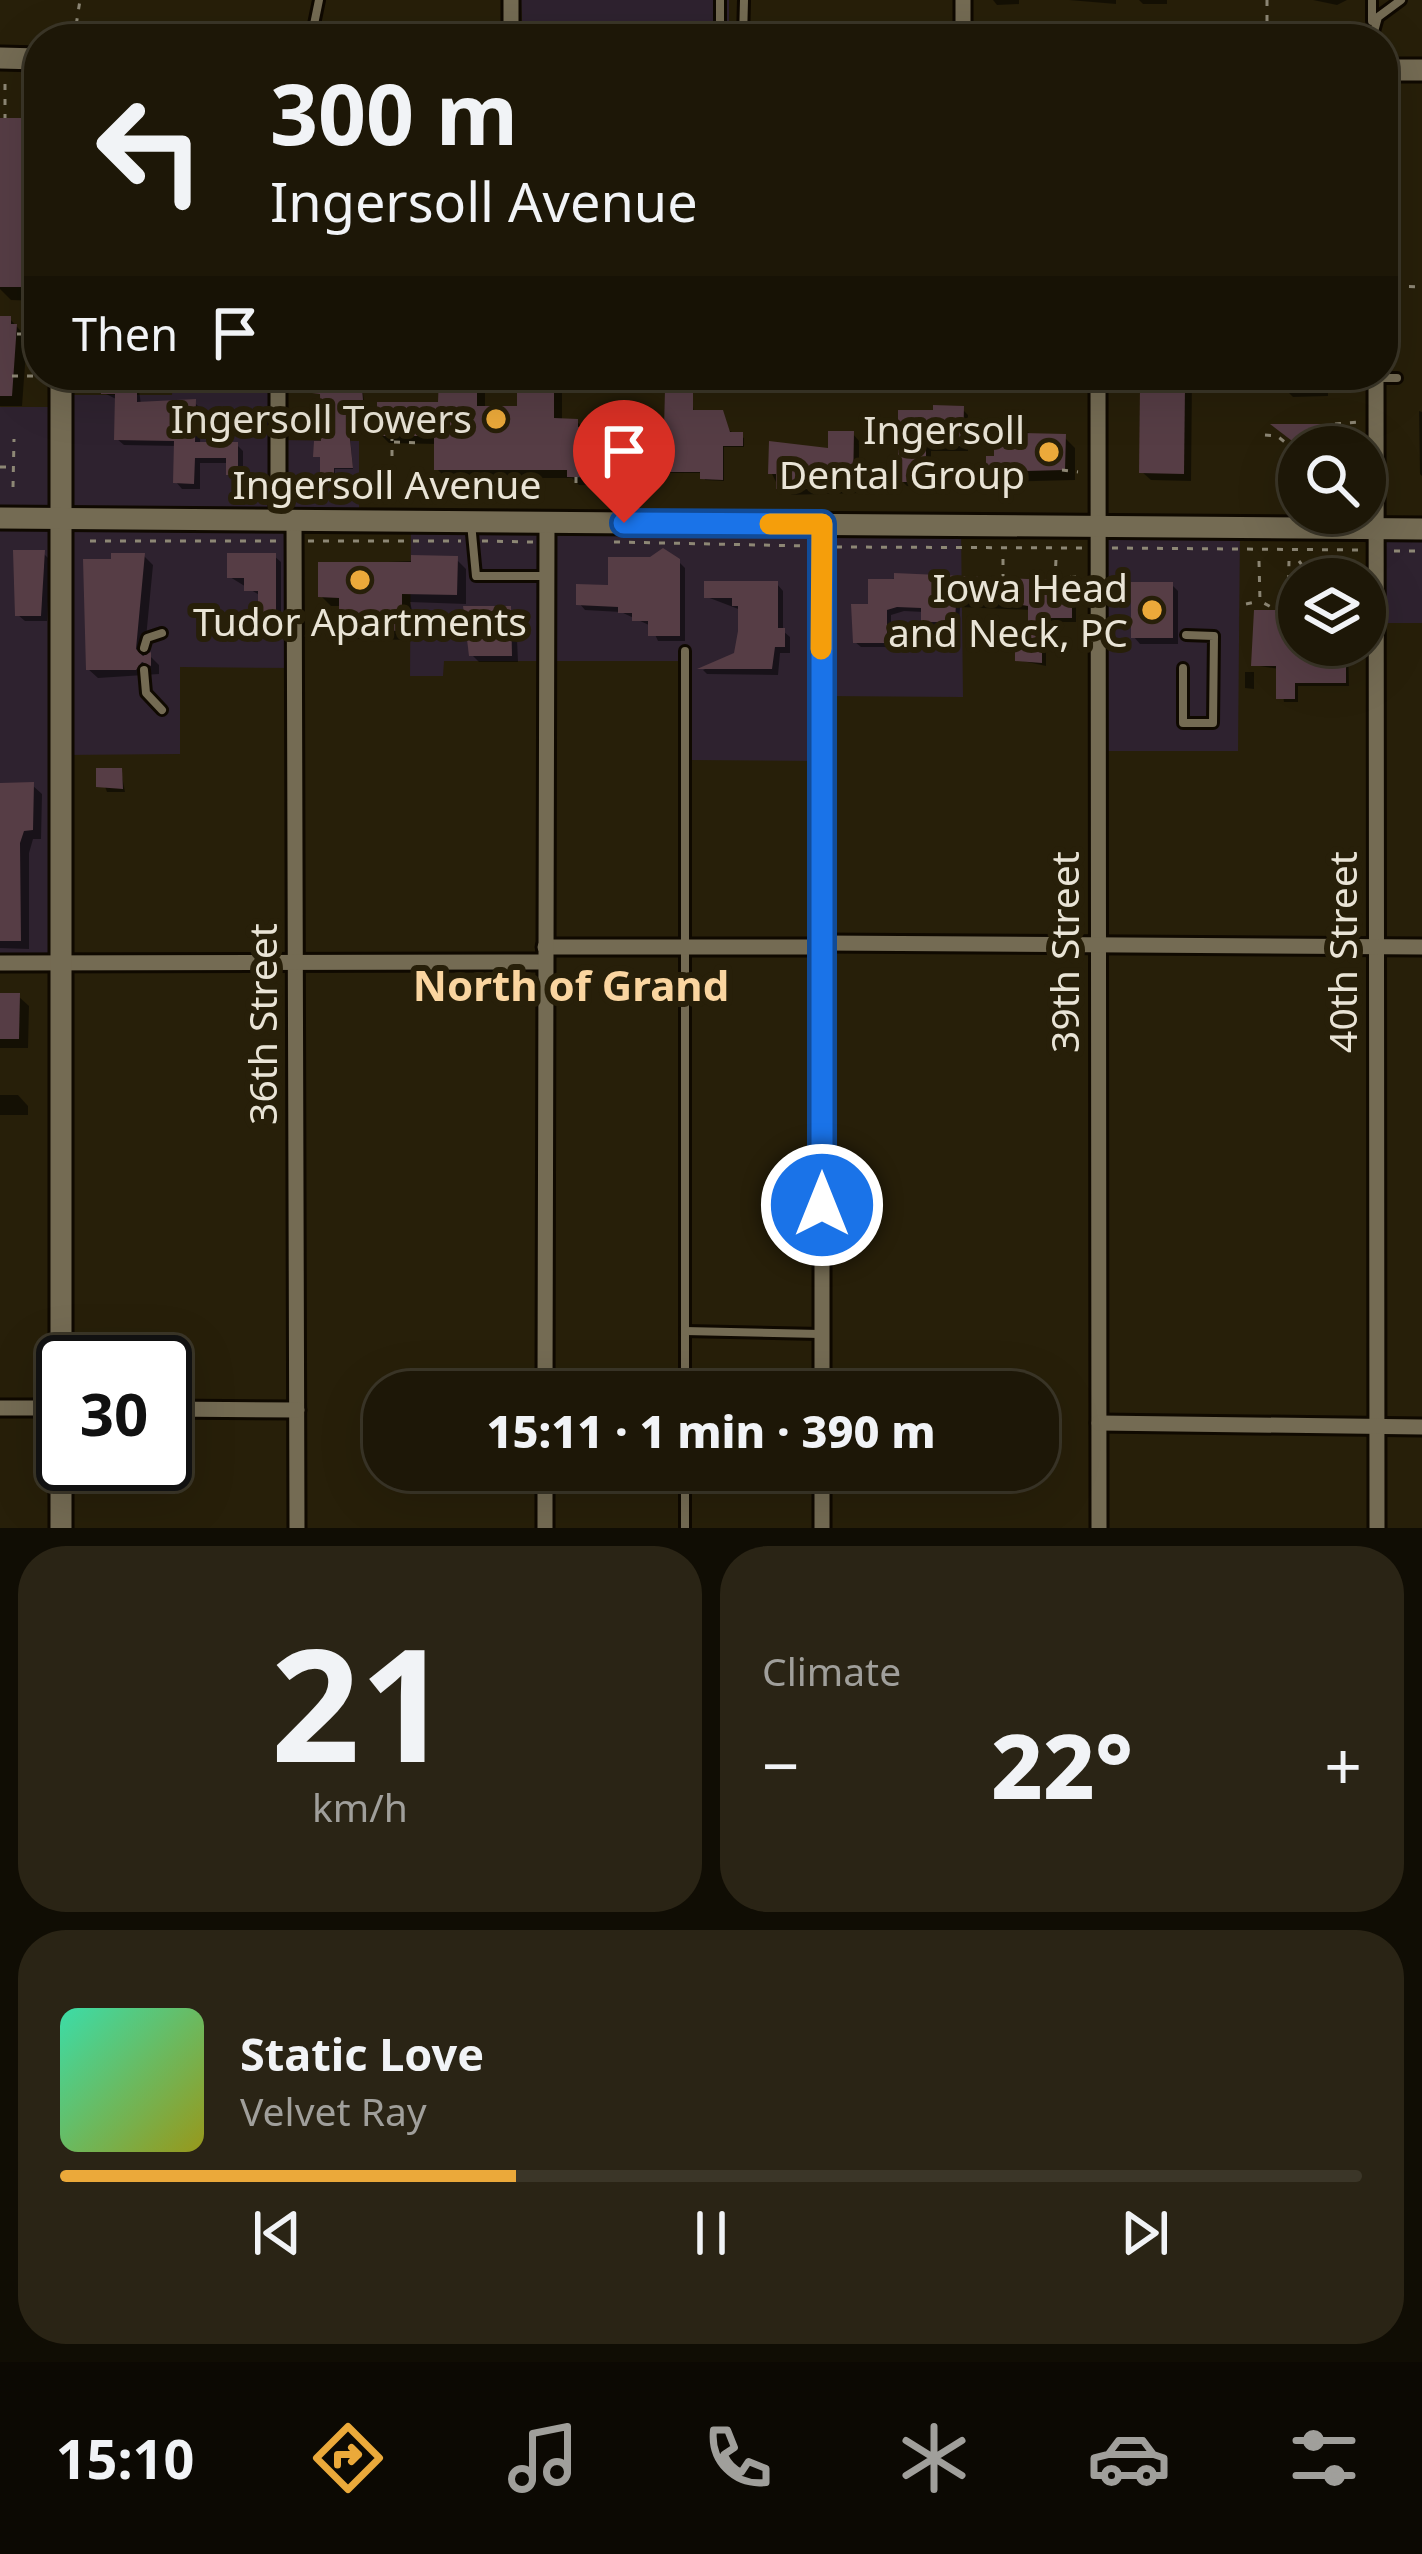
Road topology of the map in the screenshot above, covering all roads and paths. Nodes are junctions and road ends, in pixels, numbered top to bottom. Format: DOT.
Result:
graph roads {
  1 [pos="1401,0"];
  2 [pos="1376,24"];
  3 [pos="5,84"];
  4 [pos="3,115"];
  5 [pos="16,334"];
  6 [pos="24,334"];
  7 [pos="12,376"];
  8 [pos="24,376"];
  9 [pos="70,390"];
  10 [pos="279,390"];
  11 [pos="1098,390"];
  12 [pos="1376,390"];
  13 [pos="1362,422"];
  14 [pos="1335,424"];
  15 [pos="1376,426"];
  16 [pos="1265,435"];
  17 [pos="1278,437"];
  18 [pos="14,439"];
  19 [pos="422,442"];
  20 [pos="0,467"];
  21 [pos="14,467"];
  22 [pos="1062,470"];
  23 [pos="1078,472"];
  24 [pos="1006,473"];
  25 [pos="576,477"];
  26 [pos="590,478"];
  27 [pos="13,487"];
  28 [pos="577,491"];
  29 [pos="591,491"];
  30 [pos="1006,495"];
  31 [pos="0,518"];
  32 [pos="62,519"];
  33 [pos="392,521"];
  34 [pos="822,524"];
  35 [pos="285,527"];
  36 [pos="1101,527"];
  37 [pos="1278,528"];
  38 [pos="1386,529"];
  39 [pos="1422,529"];
  40 [pos="471,531"];
  41 [pos="541,532"];
  42 [pos="1376,534"];
  43 [pos="90,541"];
  44 [pos="307,541"];
  45 [pos="601,542"];
  46 [pos="812,546"];
  47 [pos="833,547"];
  48 [pos="1112,548"];
  49 [pos="1091,549"];
  50 [pos="1369,551"];
  51 [pos="1390,551"];
  52 [pos="1422,551"];
  53 [pos="1003,559"];
  54 [pos="1056,559"];
  55 [pos="1259,561"];
  56 [pos="993,574"];
  57 [pos="546,576"];
  58 [pos="1081,577"];
  59 [pos="1260,601"];
  60 [pos="1246,604"];
  61 [pos="1278,606"];
  62 [pos="162,633"];
  63 [pos="1186,635"];
  64 [pos="144,648"];
  65 [pos="685,651"];
  66 [pos="1183,668"];
  67 [pos="144,670"];
  68 [pos="162,710"];
  69 [pos="1098,944"];
  70 [pos="822,945"];
  71 [pos="1376,946"];
  72 [pos="685,947"];
  73 [pos="1422,947"];
  74 [pos="545,954"];
  75 [pos="296,961"];
  76 [pos="0,963"];
  77 [pos="61,963"];
  78 [pos="685,1331"];
  79 [pos="822,1334"];
  80 [pos="62,1335"];
  81 [pos="545,1371"];
  82 [pos="685,1371"];
  83 [pos="822,1371"];
  84 [pos="0,1408"];
  85 [pos="36,1408"];
  86 [pos="192,1409"];
  87 [pos="297,1410"];
  88 [pos="1099,1423"];
  89 [pos="1377,1426"];
  90 [pos="1422,1427"];
  91 [pos="61,1491"];
  92 [pos="545,1491"];
  93 [pos="685,1491"];
  94 [pos="822,1491"];
  95 [pos="61,1528"];
  96 [pos="297,1528"];
  97 [pos="545,1528"];
  98 [pos="685,1528"];
  99 [pos="822,1528"];
  100 [pos="1100,1528"];
  101 [pos="1378,1528"];
  1 -- 2 [label="lane"];
  3 -- 4 [label="path"];
  5 -- 6 [label="path"];
  7 -- 8 [label="path"];
  9 -- 32 [label="main road"];
  10 -- 35 [label="street, 36th Street"];
  11 -- 36 [label="street, 39th Street"];
  12 -- 15 [label="street, 40th Street"];
  13 -- 14 [label="path"];
  16 -- 17 [label="path"];
  18 -- 21 [label="path"];
  19 -- 33 [label="path"];
  20 -- 21 [label="path"];
  21 -- 27 [label="path"];
  22 -- 23 [label="path"];
  24 -- 30 [label="path"];
  25 -- 28 [label="path"];
  26 -- 29 [label="path"];
  31 -- 32 [label="main road, Ingersoll Avenue"];
  32 -- 35 [label="main road, Ingersoll Avenue"];
  32 -- 77 [label="main road"];
  33 -- 35 [label="main road, Ingersoll Avenue"];
  33 -- 40 [label="main road, Ingersoll Avenue"];
  34 -- 36 [label="main road, Ingersoll Avenue"];
  34 -- 41 [label="main road, Ingersoll Avenue"];
  34 -- 70 [label="street"];
  35 -- 43 [label="path"];
  35 -- 75 [label="street, 36th Street"];
  36 -- 37 [label="main road, Ingersoll Avenue"];
  36 -- 69 [label="street, 39th Street"];
  38 -- 39 [label="main road, Ingersoll Avenue"];
  40 -- 41 [label="main road, Ingersoll Avenue"];
  40 -- 41 [label="path"];
  40 -- 44 [label="path"];
  40 -- 57 [label="lane"];
  41 -- 57 [label="street"];
  42 -- 71 [label="street, 40th Street"];
  45 -- 46 [label="path"];
  47 -- 49 [label="path"];
  48 -- 50 [label="path"];
  51 -- 52 [label="path"];
  53 -- 56 [label="path"];
  54 -- 58 [label="path"];
  55 -- 59 [label="path"];
  57 -- 74 [label="street"];
  59 -- 60 [label="path"];
  59 -- 61 [label="path"];
  62 -- 64 [label="lane"];
  63 -- 66 [label="lane"];
  65 -- 72 [label="lane"];
  67 -- 68 [label="lane"];
  69 -- 70 [label="street"];
  69 -- 71 [label="street"];
  69 -- 88 [label="street, 39th Street"];
  70 -- 72 [label="street"];
  70 -- 79 [label="street"];
  71 -- 73 [label="street"];
  71 -- 89 [label="street, 40th Street"];
  72 -- 74 [label="street"];
  72 -- 78 [label="lane"];
  74 -- 75 [label="street"];
  74 -- 81 [label="street"];
  75 -- 77 [label="street"];
  75 -- 87 [label="street, 36th Street"];
  76 -- 77 [label="street"];
  77 -- 80 [label="main road"];
  78 -- 79 [label="lane"];
  78 -- 82 [label="lane"];
  79 -- 83 [label="street"];
  84 -- 85 [label="street"];
  86 -- 87 [label="street"];
  87 -- 96 [label="street, 36th Street"];
  88 -- 89 [label="street"];
  88 -- 100 [label="street, 39th Street"];
  89 -- 90 [label="street"];
  89 -- 101 [label="street, 40th Street"];
  91 -- 95 [label="main road"];
  92 -- 97 [label="street"];
  93 -- 98 [label="lane"];
  94 -- 99 [label="street"];
}
